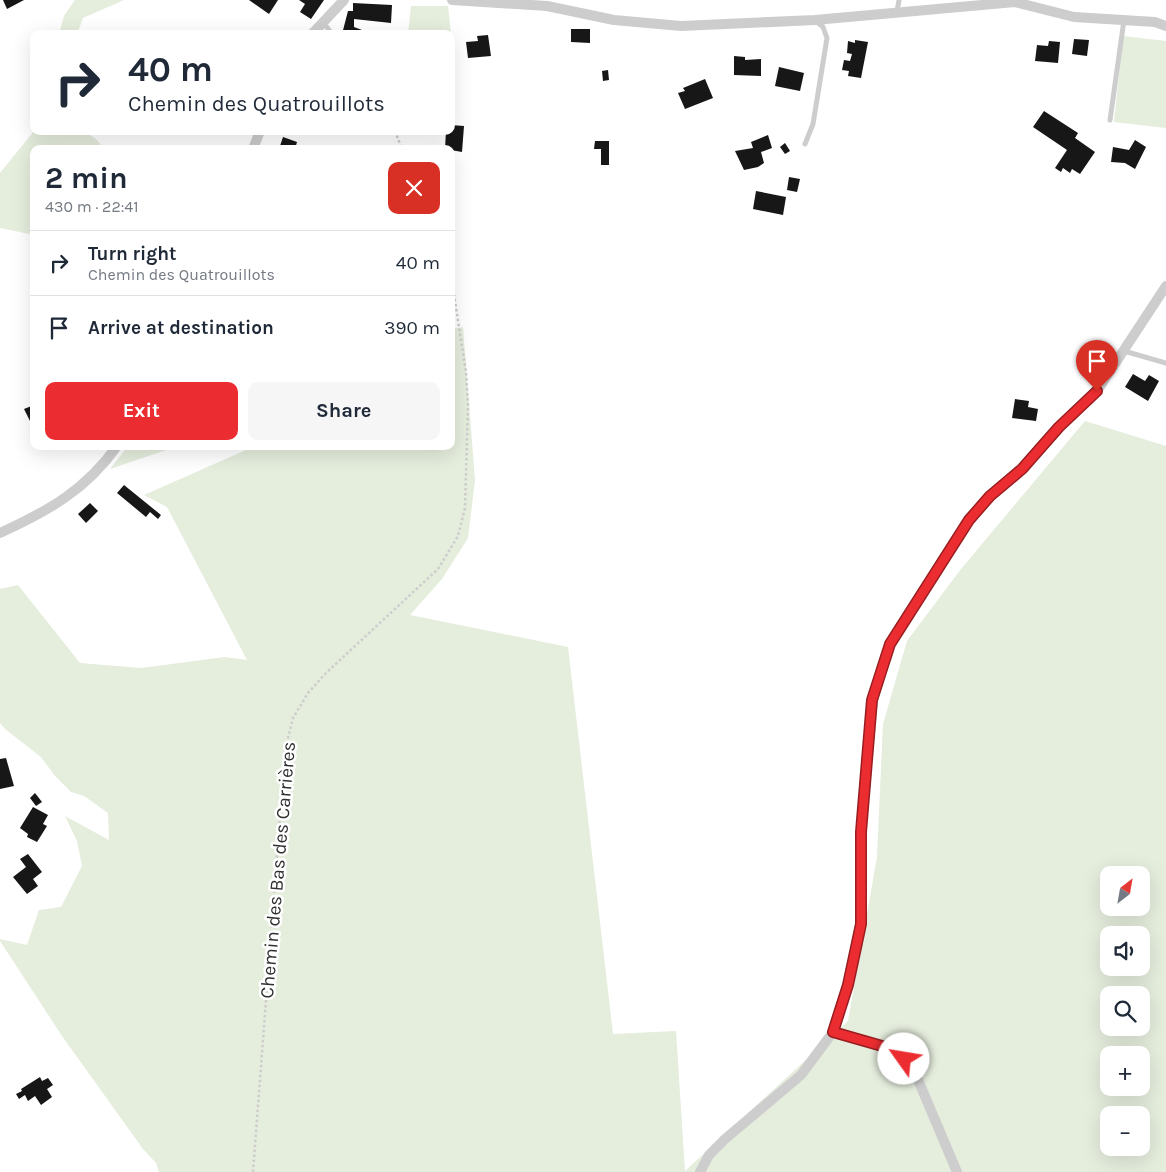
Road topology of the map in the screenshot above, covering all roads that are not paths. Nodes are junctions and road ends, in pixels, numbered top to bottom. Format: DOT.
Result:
graph roads {
  1 [pos="344,0"];
  2 [pos="452,0"];
  3 [pos="899,0"];
  4 [pos="549,3"];
  5 [pos="897,12"];
  6 [pos="815,20"];
  7 [pos="1124,20"];
  8 [pos="323,21"];
  9 [pos="1166,26"];
  10 [pos="315,30"];
  11 [pos="329,30"];
  12 [pos="1110,120"];
  13 [pos="805,144"];
  14 [pos="1166,286"];
  15 [pos="1124,351"];
  16 [pos="1166,362"];
  17 [pos="114,450"];
  18 [pos="0,532"];
  19 [pos="833,1032"];
  20 [pos="700,1172"];
  21 [pos="957,1172"];
  1 -- 8 [label="street"];
  2 -- 4 [label="street"];
  3 -- 5 [label="lane"];
  4 -- 6 [label="street"];
  5 -- 6 [label="street"];
  5 -- 7 [label="street"];
  6 -- 13 [label="lane"];
  7 -- 9 [label="street"];
  7 -- 12 [label="lane"];
  8 -- 10 [label="street"];
  8 -- 11 [label="lane"];
  14 -- 15 [label="street"];
  15 -- 16 [label="lane"];
  15 -- 19 [label="street"];
  17 -- 18 [label="street"];
  19 -- 20 [label="street"];
  19 -- 21 [label="street"];
}
